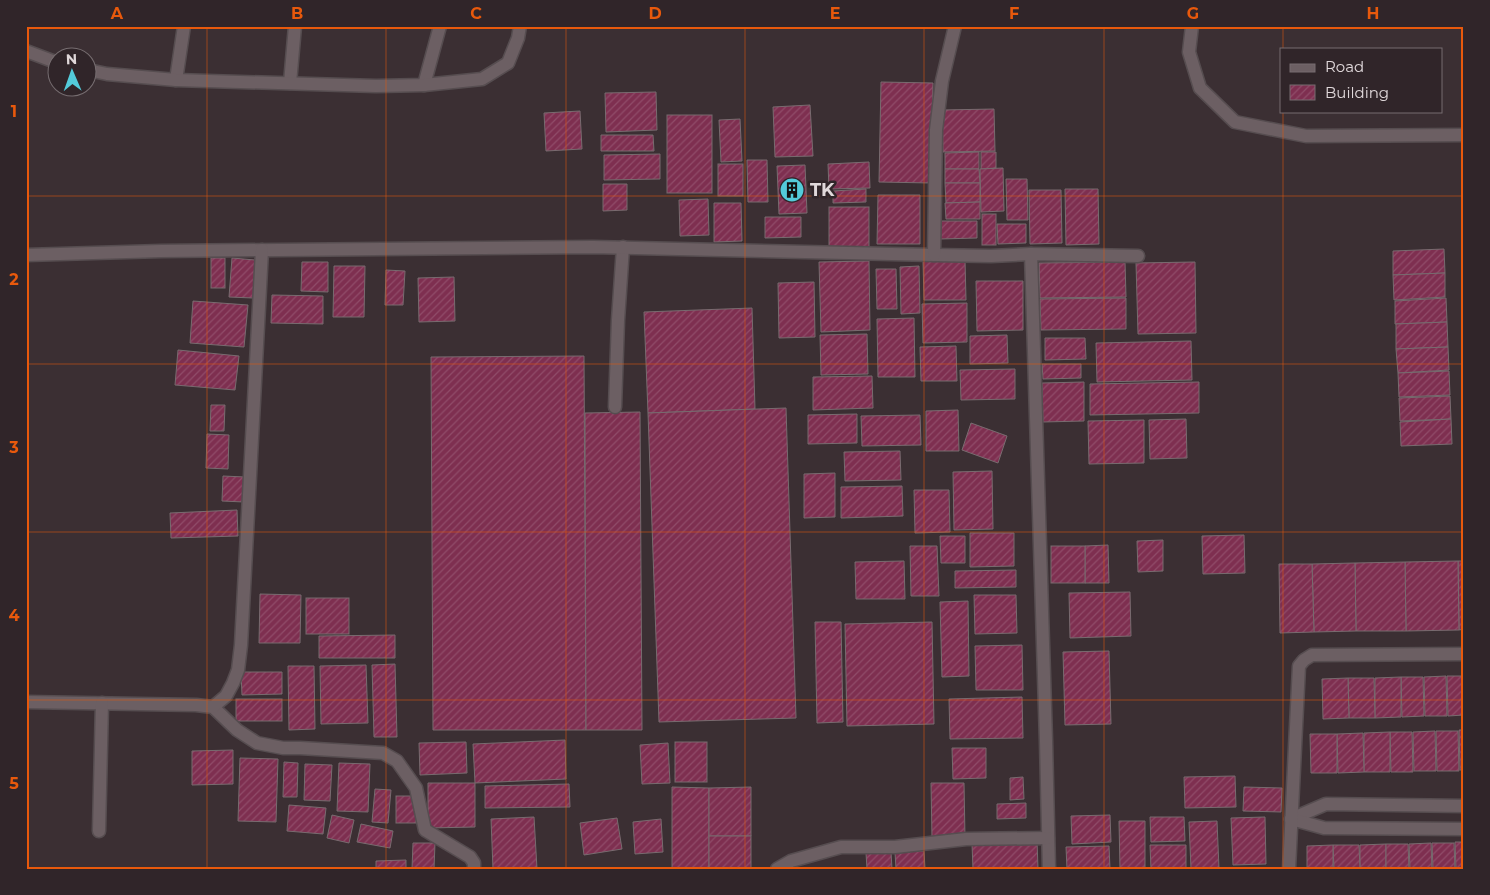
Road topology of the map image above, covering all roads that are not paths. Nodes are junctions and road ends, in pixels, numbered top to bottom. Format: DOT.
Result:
graph roads {
  1 [pos="184,26"];
  2 [pos="295,26"];
  3 [pos="440,26"];
  4 [pos="520,26"];
  5 [pos="955,26"];
  6 [pos="1192,26"];
  7 [pos="26,51"];
  8 [pos="48,59"];
  9 [pos="98,72"];
  10 [pos="176,80"];
  11 [pos="290,83"];
  12 [pos="424,86"];
  13 [pos="1464,135"];
  14 [pos="622,247"];
  15 [pos="262,250"];
  16 [pos="1031,254"];
  17 [pos="26,255"];
  18 [pos="934,255"];
  19 [pos="1138,256"];
  20 [pos="615,407"];
  21 [pos="1464,654"];
  22 [pos="26,702"];
  23 [pos="102,703"];
  24 [pos="213,707"];
  25 [pos="1464,806"];
  26 [pos="1290,819"];
  27 [pos="1464,829"];
  28 [pos="99,831"];
  29 [pos="1048,838"];
  30 [pos="474,869"];
  31 [pos="777,869"];
  32 [pos="1049,869"];
  33 [pos="1289,869"];
  1 -- 10 [label="street"];
  2 -- 11 [label="street"];
  3 -- 12 [label="street"];
  4 -- 12 [label="street"];
  5 -- 18 [label="street"];
  6 -- 13 [label="street"];
  7 -- 8 [label="street"];
  9 -- 10 [label="street"];
  10 -- 11 [label="street"];
  11 -- 12 [label="street"];
  14 -- 15 [label="street"];
  14 -- 18 [label="street"];
  14 -- 20 [label="street"];
  15 -- 17 [label="street"];
  15 -- 24 [label="street"];
  16 -- 18 [label="street"];
  16 -- 19 [label="street"];
  16 -- 29 [label="street"];
  21 -- 26 [label="street"];
  22 -- 23 [label="street"];
  23 -- 24 [label="street"];
  23 -- 28 [label="street"];
  24 -- 30 [label="street"];
  25 -- 26 [label="street"];
  26 -- 27 [label="street"];
  26 -- 33 [label="street"];
  29 -- 31 [label="street"];
  29 -- 32 [label="street"];
}
